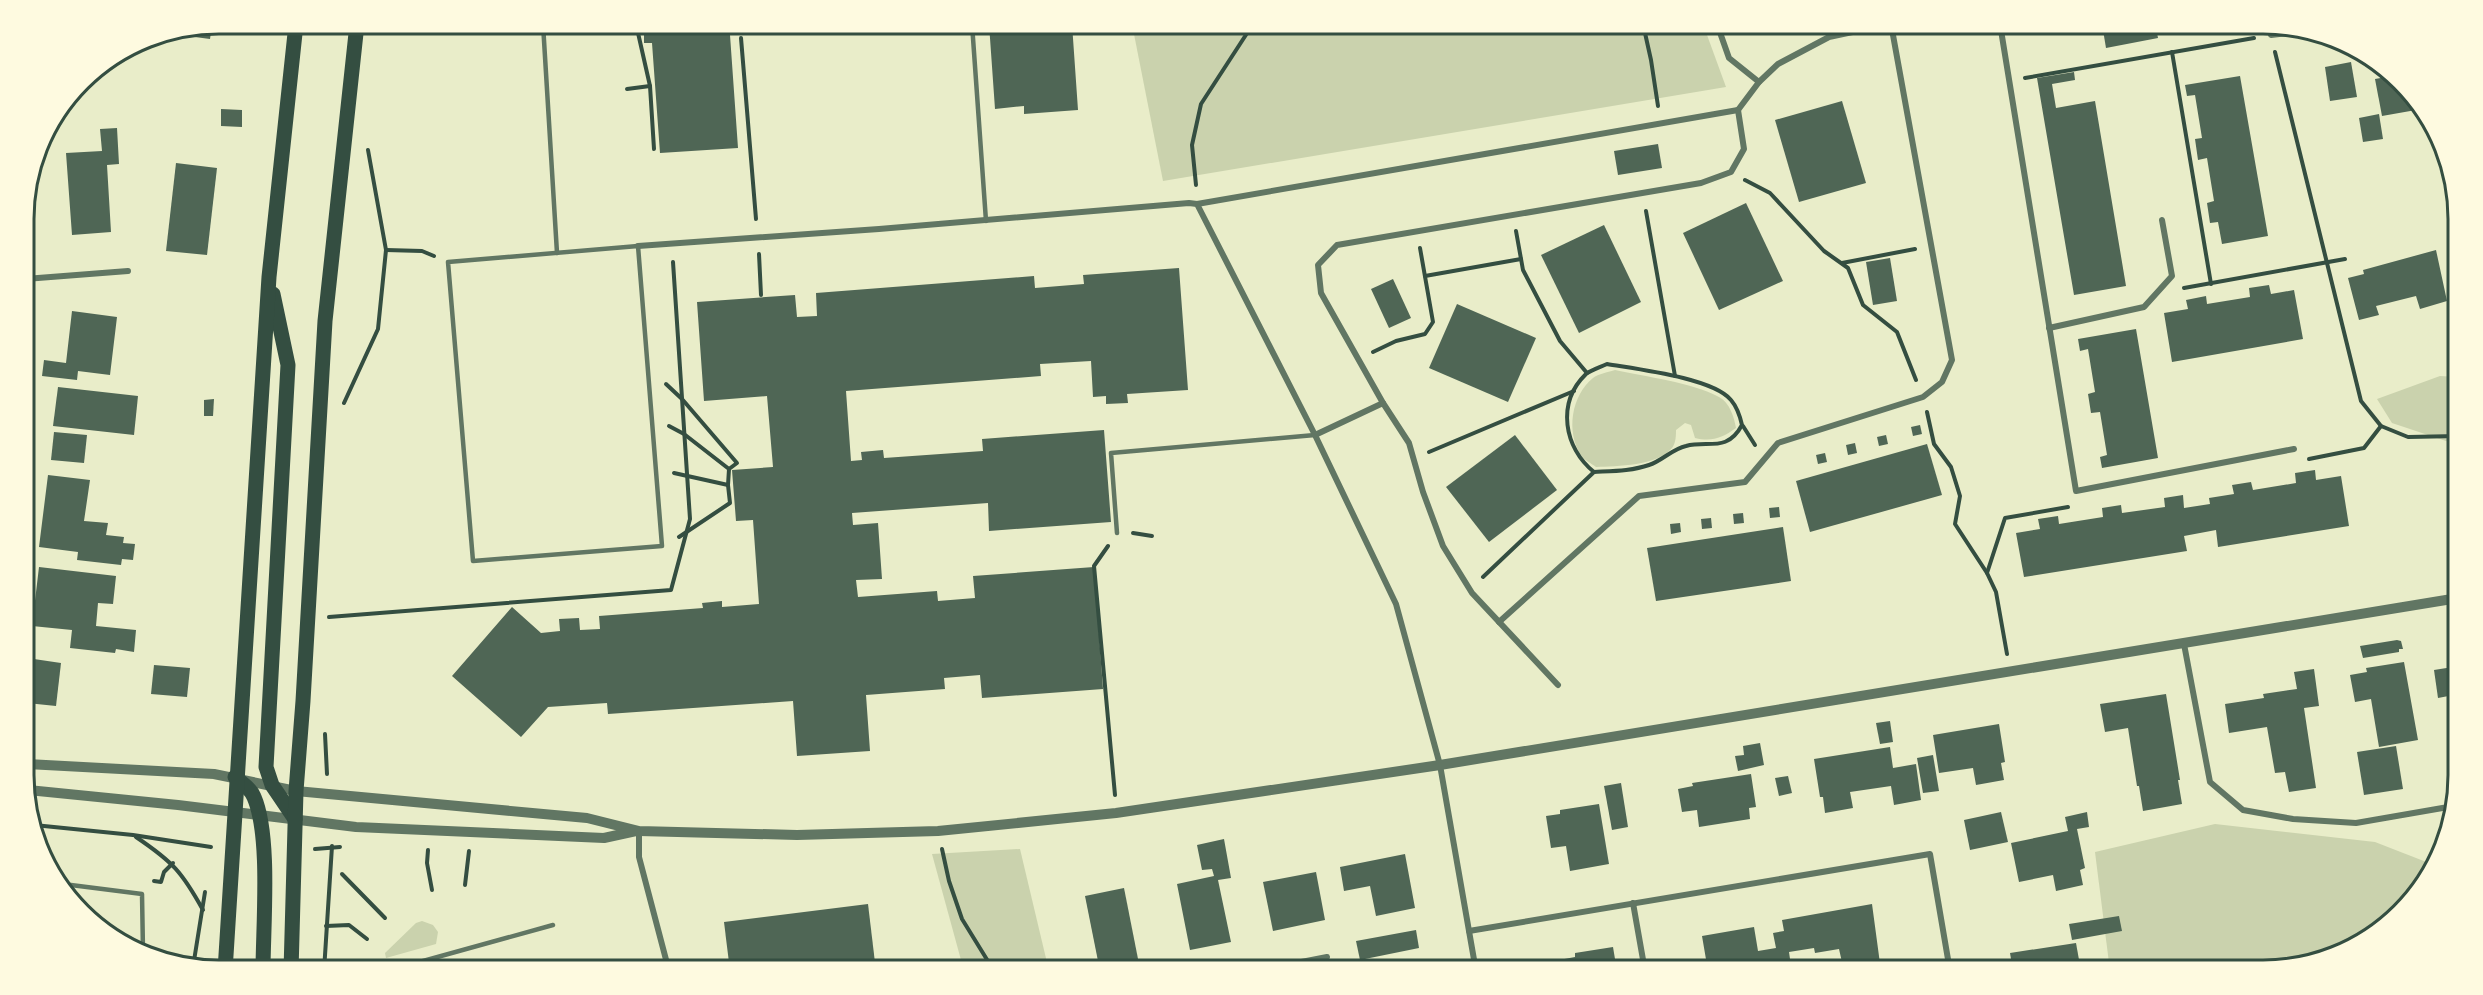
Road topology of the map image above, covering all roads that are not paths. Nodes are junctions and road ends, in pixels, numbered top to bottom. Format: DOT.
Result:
graph roads {
  1 [pos="295,35"];
  2 [pos="356,35"];
  3 [pos="544,35"];
  4 [pos="973,35"];
  5 [pos="1721,35"];
  6 [pos="1838,35"];
  7 [pos="1892,35"];
  8 [pos="2002,35"];
  9 [pos="1758,82"];
  10 [pos="1738,110"];
  11 [pos="1197,204"];
  12 [pos="2162,220"];
  13 [pos="986,221"];
  14 [pos="638,246"];
  15 [pos="557,253"];
  16 [pos="128,271"];
  17 [pos="269,277"];
  18 [pos="35,278"];
  19 [pos="2049,328"];
  20 [pos="1383,403"];
  21 [pos="1315,435"];
  22 [pos="2294,449"];
  23 [pos="1117,533"];
  24 [pos="2448,600"];
  25 [pos="1499,622"];
  26 [pos="2184,644"];
  27 [pos="1558,685"];
  28 [pos="35,764"];
  29 [pos="1440,765"];
  30 [pos="236,777"];
  31 [pos="272,785"];
  32 [pos="35,791"];
  33 [pos="296,791"];
  34 [pos="2445,807"];
  35 [pos="234,812"];
  36 [pos="260,814"];
  37 [pos="295,819"];
  38 [pos="639,831"];
  39 [pos="71,885"];
  40 [pos="1633,903"];
  41 [pos="553,925"];
  42 [pos="1469,931"];
  43 [pos="143,943"];
  44 [pos="1328,957"];
  45 [pos="226,960"];
  46 [pos="263,960"];
  47 [pos="291,960"];
  48 [pos="427,960"];
  49 [pos="666,960"];
  50 [pos="1312,960"];
  51 [pos="1474,960"];
  52 [pos="1642,960"];
  53 [pos="1948,960"];
  1 -- 17 [label="main road"];
  2 -- 33 [label="main road"];
  3 -- 15 [label="lane"];
  4 -- 13 [label="lane"];
  5 -- 9 [label="street"];
  6 -- 9 [label="street"];
  7 -- 25 [label="street"];
  8 -- 19 [label="street"];
  9 -- 10 [label="street"];
  10 -- 11 [label="street"];
  10 -- 20 [label="street"];
  11 -- 13 [label="street"];
  11 -- 21 [label="street"];
  12 -- 19 [label="street"];
  13 -- 14 [label="street"];
  14 -- 15 [label="lane"];
  14 -- 15 [label="lane"];
  16 -- 18 [label="street"];
  17 -- 30 [label="main road"];
  17 -- 31 [label="main road"];
  19 -- 22 [label="street"];
  20 -- 21 [label="street"];
  20 -- 25 [label="street"];
  21 -- 23 [label="lane"];
  21 -- 29 [label="street"];
  24 -- 26 [label="street"];
  25 -- 27 [label="street"];
  26 -- 29 [label="street"];
  26 -- 34 [label="street"];
  28 -- 30 [label="street"];
  29 -- 38 [label="street"];
  29 -- 42 [label="street"];
  30 -- 31 [label="street"];
  30 -- 35 [label="main road"];
  30 -- 36 [label="main road"];
  31 -- 33 [label="street"];
  31 -- 37 [label="main road"];
  32 -- 35 [label="street"];
  33 -- 37 [label="main road"];
  33 -- 38 [label="street"];
  35 -- 36 [label="street"];
  35 -- 45 [label="main road"];
  36 -- 37 [label="street"];
  36 -- 46 [label="main road"];
  37 -- 38 [label="street"];
  37 -- 47 [label="main road"];
  38 -- 49 [label="street"];
  39 -- 43 [label="lane"];
  40 -- 42 [label="street"];
  40 -- 52 [label="street"];
  40 -- 53 [label="street"];
  41 -- 48 [label="lane"];
  42 -- 51 [label="street"];
  44 -- 50 [label="street"];
}
